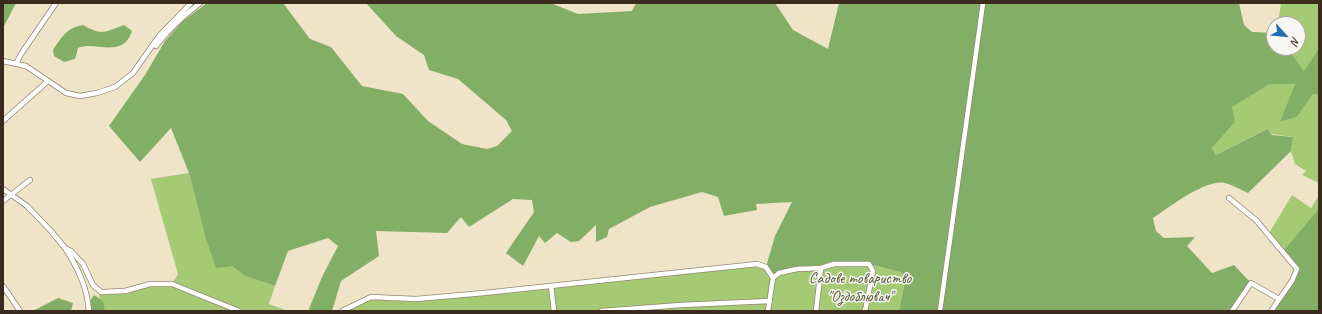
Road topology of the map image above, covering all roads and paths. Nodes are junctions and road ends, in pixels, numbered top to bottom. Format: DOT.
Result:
graph roads {
  1 [pos="56,3"];
  2 [pos="191,3"];
  3 [pos="200,3"];
  4 [pos="983,3"];
  5 [pos="156,46"];
  6 [pos="3,62"];
  7 [pos="16,64"];
  8 [pos="48,81"];
  9 [pos="3,121"];
  10 [pos="30,180"];
  11 [pos="3,189"];
  12 [pos="11,195"];
  13 [pos="1229,198"];
  14 [pos="3,201"];
  15 [pos="65,248"];
  16 [pos="821,268"];
  17 [pos="773,278"];
  18 [pos="3,286"];
  19 [pos="550,286"];
  20 [pos="1279,299"];
  21 [pos="770,301"];
  22 [pos="227,309"];
  23 [pos="20,311"];
  24 [pos="89,311"];
  25 [pos="239,311"];
  26 [pos="342,311"];
  27 [pos="554,311"];
  28 [pos="602,311"];
  29 [pos="768,311"];
  30 [pos="816,311"];
  31 [pos="865,311"];
  32 [pos="940,311"];
  33 [pos="1232,311"];
  34 [pos="1271,311"];
  1 -- 7 [label="street"];
  2 -- 8 [label="street"];
  3 -- 5 [label="street"];
  4 -- 32 [label="street"];
  6 -- 7 [label="street"];
  7 -- 8 [label="street"];
  8 -- 9 [label="street"];
  10 -- 12 [label="street"];
  11 -- 12 [label="street"];
  12 -- 14 [label="street"];
  12 -- 15 [label="street"];
  13 -- 20 [label="street"];
  15 -- 22 [label="street"];
  15 -- 24 [label="street"];
  16 -- 17 [label="street"];
  16 -- 30 [label="street"];
  16 -- 31 [label="street"];
  17 -- 19 [label="street"];
  17 -- 21 [label="street"];
  18 -- 23 [label="street"];
  19 -- 26 [label="street"];
  19 -- 27 [label="street"];
  20 -- 33 [label="street"];
  20 -- 34 [label="street"];
  21 -- 28 [label="street"];
  21 -- 29 [label="street"];
  22 -- 25 [label="street"];
}
